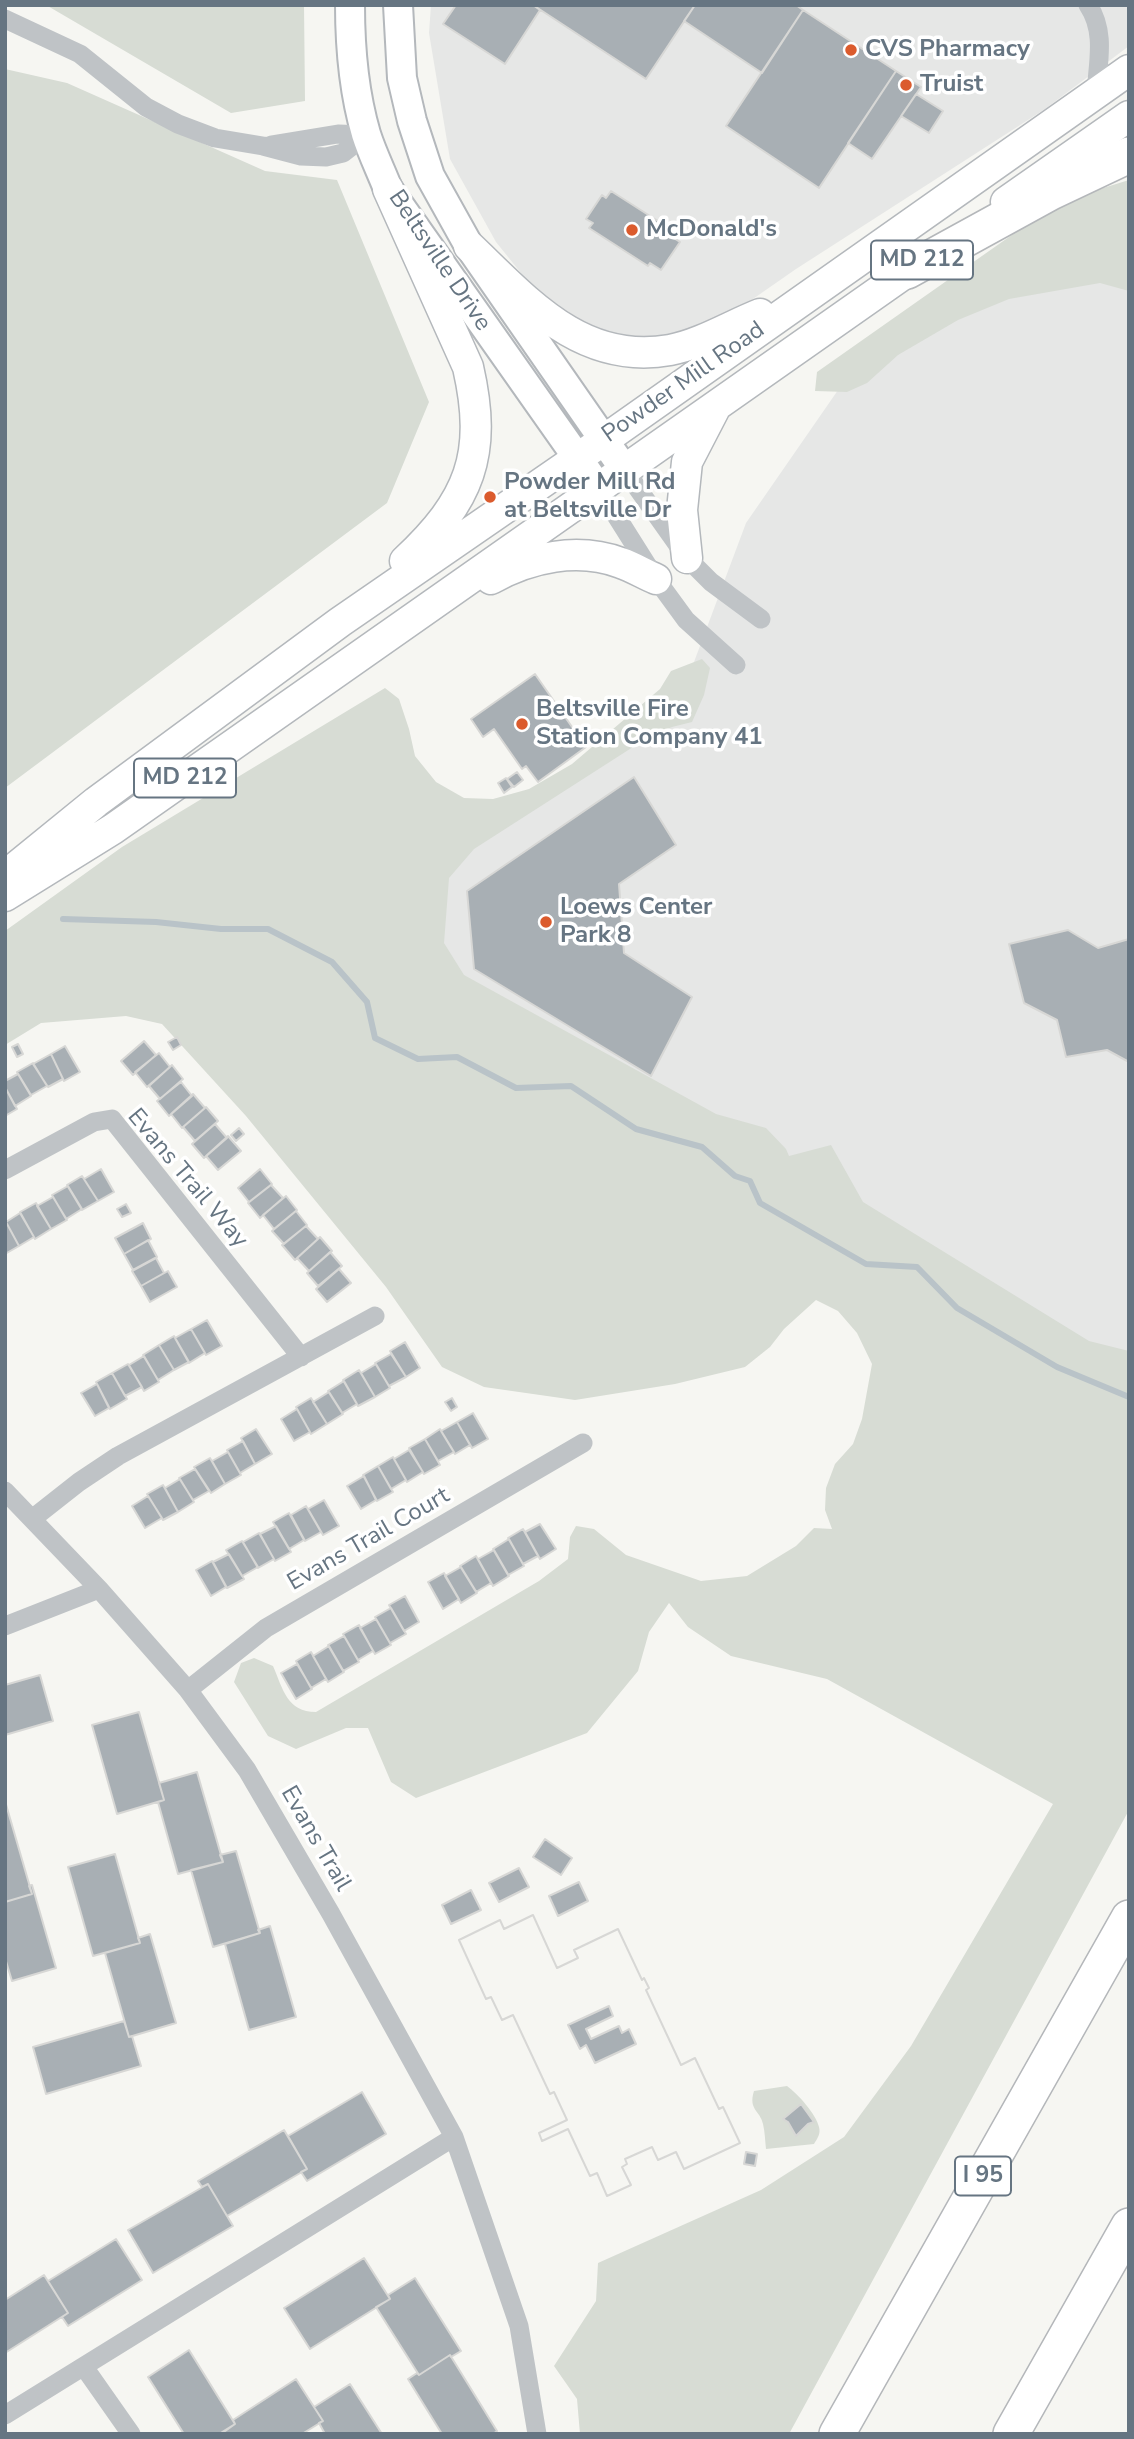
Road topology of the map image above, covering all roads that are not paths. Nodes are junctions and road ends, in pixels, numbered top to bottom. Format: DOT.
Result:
graph roads {
  1 [pos="350,5"];
  2 [pos="398,5"];
  3 [pos="1088,5"];
  4 [pos="5,19"];
  5 [pos="5,31"];
  6 [pos="53,42"];
  7 [pos="1129,70"];
  8 [pos="1096,93"];
  9 [pos="1129,116"];
  10 [pos="366,135"];
  11 [pos="1129,155"];
  12 [pos="388,189"];
  13 [pos="469,246"];
  14 [pos="907,271"];
  15 [pos="812,292"];
  16 [pos="717,406"];
  17 [pos="604,440"];
  18 [pos="577,457"];
  19 [pos="624,469"];
  20 [pos="598,487"];
  21 [pos="687,558"];
  22 [pos="656,579"];
  23 [pos="761,619"];
  24 [pos="340,622"];
  25 [pos="361,654"];
  26 [pos="736,665"];
  27 [pos="5,876"];
  28 [pos="5,896"];
  29 [pos="5,1170"];
  30 [pos="375,1316"];
  31 [pos="301,1357"];
  32 [pos="583,1443"];
  33 [pos="5,1491"];
  34 [pos="32,1519"];
  35 [pos="99,1589"];
  36 [pos="5,1626"];
  37 [pos="188,1690"];
  38 [pos="1129,1918"];
  39 [pos="454,2137"];
  40 [pos="1129,2226"];
  41 [pos="84,2367"];
  42 [pos="5,2415"];
  43 [pos="131,2434"];
  44 [pos="537,2434"];
  45 [pos="836,2434"];
  46 [pos="1011,2434"];
  1 -- 10 [label="street, Beltsville Drive"];
  2 -- 13 [label="street, Beltsville Drive"];
  3 -- 8 [label="street"];
  4 -- 6 [label="street"];
  5 -- 6 [label="street"];
  6 -- 10 [label="street"];
  7 -- 8 [label="main road, Powder Mill Road / MD 212"];
  8 -- 15 [label="main road, Powder Mill Road / MD 212"];
  9 -- 14 [label="main road, Powder Mill Road / MD 212"];
  10 -- 12 [label="street, Beltsville Drive"];
  11 -- 14 [label="highway"];
  12 -- 18 [label="street, Beltsville Drive"];
  12 -- 24 [label="main road"];
  13 -- 15 [label="main road"];
  13 -- 17 [label="street, Beltsville Drive"];
  14 -- 16 [label="main road, Powder Mill Road / MD 212"];
  15 -- 17 [label="main road, Powder Mill Road / MD 212"];
  16 -- 19 [label="main road, Powder Mill Road / MD 212"];
  16 -- 21 [label="main road"];
  17 -- 18 [label="main road, Powder Mill Road / MD 212"];
  17 -- 19 [label="street, Beltsville Drive"];
  18 -- 20 [label="street, Beltsville Drive"];
  18 -- 24 [label="main road, Powder Mill Road / MD 212"];
  19 -- 20 [label="main road, Powder Mill Road / MD 212"];
  19 -- 21 [label="street"];
  20 -- 22 [label="street"];
  20 -- 25 [label="main road, Powder Mill Road / MD 212"];
  21 -- 23 [label="street"];
  22 -- 25 [label="main road"];
  22 -- 26 [label="street"];
  24 -- 27 [label="main road, Powder Mill Road / MD 212"];
  25 -- 28 [label="main road, Powder Mill Road / MD 212"];
  29 -- 31 [label="street, Evans Trail Way"];
  30 -- 31 [label="street"];
  31 -- 34 [label="street"];
  32 -- 37 [label="street, Evans Trail Court"];
  33 -- 34 [label="street, Evans Trail"];
  34 -- 35 [label="street, Evans Trail"];
  35 -- 36 [label="street"];
  35 -- 37 [label="street, Evans Trail"];
  37 -- 39 [label="street, Evans Trail"];
  38 -- 45 [label="highway, I 95"];
  39 -- 41 [label="street"];
  39 -- 44 [label="street, Evans Trail"];
  40 -- 46 [label="highway"];
  41 -- 42 [label="street"];
  41 -- 43 [label="street"];
}
